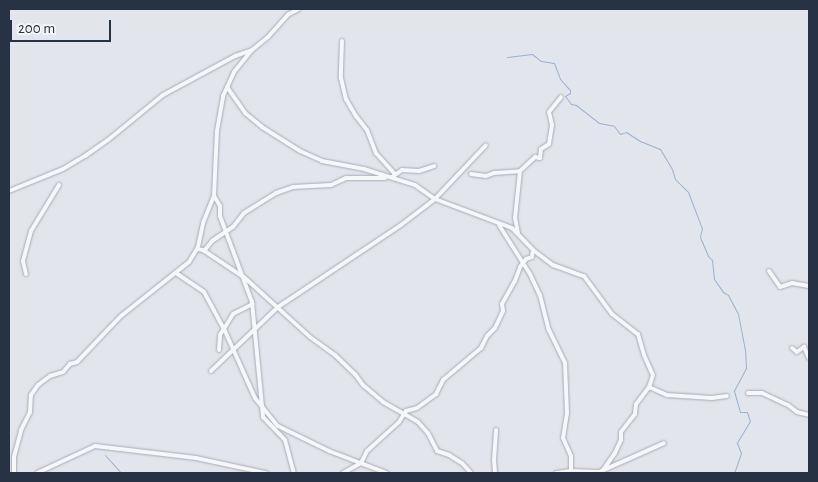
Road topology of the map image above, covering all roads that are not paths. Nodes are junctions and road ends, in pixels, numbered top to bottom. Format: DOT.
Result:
graph roads {
  1 [pos="299,9"];
  2 [pos="289,11"];
  3 [pos="342,41"];
  4 [pos="252,50"];
  5 [pos="227,87"];
  6 [pos="561,97"];
  7 [pos="486,145"];
  8 [pos="434,166"];
  9 [pos="520,170"];
  10 [pos="471,174"];
  11 [pos="393,175"];
  12 [pos="59,184"];
  13 [pos="9,191"];
  14 [pos="214,196"];
  15 [pos="435,198"];
  16 [pos="498,223"];
  17 [pos="227,231"];
  18 [pos="518,233"];
  19 [pos="196,249"];
  20 [pos="533,250"];
  21 [pos="204,251"];
  22 [pos="523,264"];
  23 [pos="176,272"];
  24 [pos="769,272"];
  25 [pos="26,274"];
  26 [pos="245,278"];
  27 [pos="809,286"];
  28 [pos="253,304"];
  29 [pos="278,307"];
  30 [pos="254,329"];
  31 [pos="225,330"];
  32 [pos="792,348"];
  33 [pos="219,350"];
  34 [pos="234,351"];
  35 [pos="809,358"];
  36 [pos="211,371"];
  37 [pos="648,387"];
  38 [pos="748,393"];
  39 [pos="727,396"];
  40 [pos="262,409"];
  41 [pos="404,415"];
  42 [pos="809,415"];
  43 [pos="496,430"];
  44 [pos="664,443"];
  45 [pos="361,463"];
  46 [pos="571,471"];
  47 [pos="602,472"];
  48 [pos="14,473"];
  49 [pos="37,473"];
  50 [pos="266,473"];
  51 [pos="294,473"];
  52 [pos="343,473"];
  53 [pos="387,473"];
  54 [pos="471,473"];
  55 [pos="495,473"];
  56 [pos="556,473"];
  1 -- 2 [label="street"];
  2 -- 4 [label="street"];
  3 -- 11 [label="street"];
  4 -- 5 [label="street"];
  4 -- 13 [label="street"];
  5 -- 11 [label="street"];
  5 -- 14 [label="street"];
  6 -- 9 [label="street"];
  7 -- 15 [label="street"];
  8 -- 11 [label="street"];
  9 -- 10 [label="street"];
  9 -- 18 [label="street"];
  11 -- 15 [label="street"];
  11 -- 17 [label="street"];
  12 -- 25 [label="street"];
  14 -- 17 [label="street"];
  14 -- 19 [label="street"];
  15 -- 16 [label="street"];
  15 -- 29 [label="street"];
  16 -- 18 [label="street"];
  16 -- 22 [label="street"];
  17 -- 21 [label="street"];
  17 -- 26 [label="street"];
  18 -- 20 [label="street"];
  19 -- 21 [label="street"];
  19 -- 23 [label="street"];
  20 -- 22 [label="street"];
  20 -- 37 [label="street"];
  21 -- 26 [label="street"];
  22 -- 41 [label="street"];
  22 -- 46 [label="street"];
  23 -- 31 [label="street"];
  23 -- 48 [label="street"];
  24 -- 27 [label="street"];
  26 -- 28 [label="street"];
  26 -- 29 [label="street"];
  28 -- 30 [label="street"];
  28 -- 31 [label="street"];
  29 -- 30 [label="street"];
  29 -- 41 [label="street"];
  30 -- 34 [label="street"];
  30 -- 40 [label="street"];
  31 -- 33 [label="street"];
  31 -- 34 [label="street"];
  32 -- 35 [label="street"];
  34 -- 36 [label="street"];
  34 -- 40 [label="street"];
  37 -- 39 [label="street"];
  37 -- 47 [label="street"];
  38 -- 42 [label="street"];
  40 -- 45 [label="street"];
  40 -- 51 [label="street"];
  41 -- 45 [label="street"];
  41 -- 54 [label="street"];
  43 -- 55 [label="street"];
  44 -- 47 [label="street"];
  45 -- 52 [label="street"];
  45 -- 53 [label="street"];
  46 -- 47 [label="street"];
  46 -- 56 [label="street"];
  49 -- 50 [label="street"];
}
